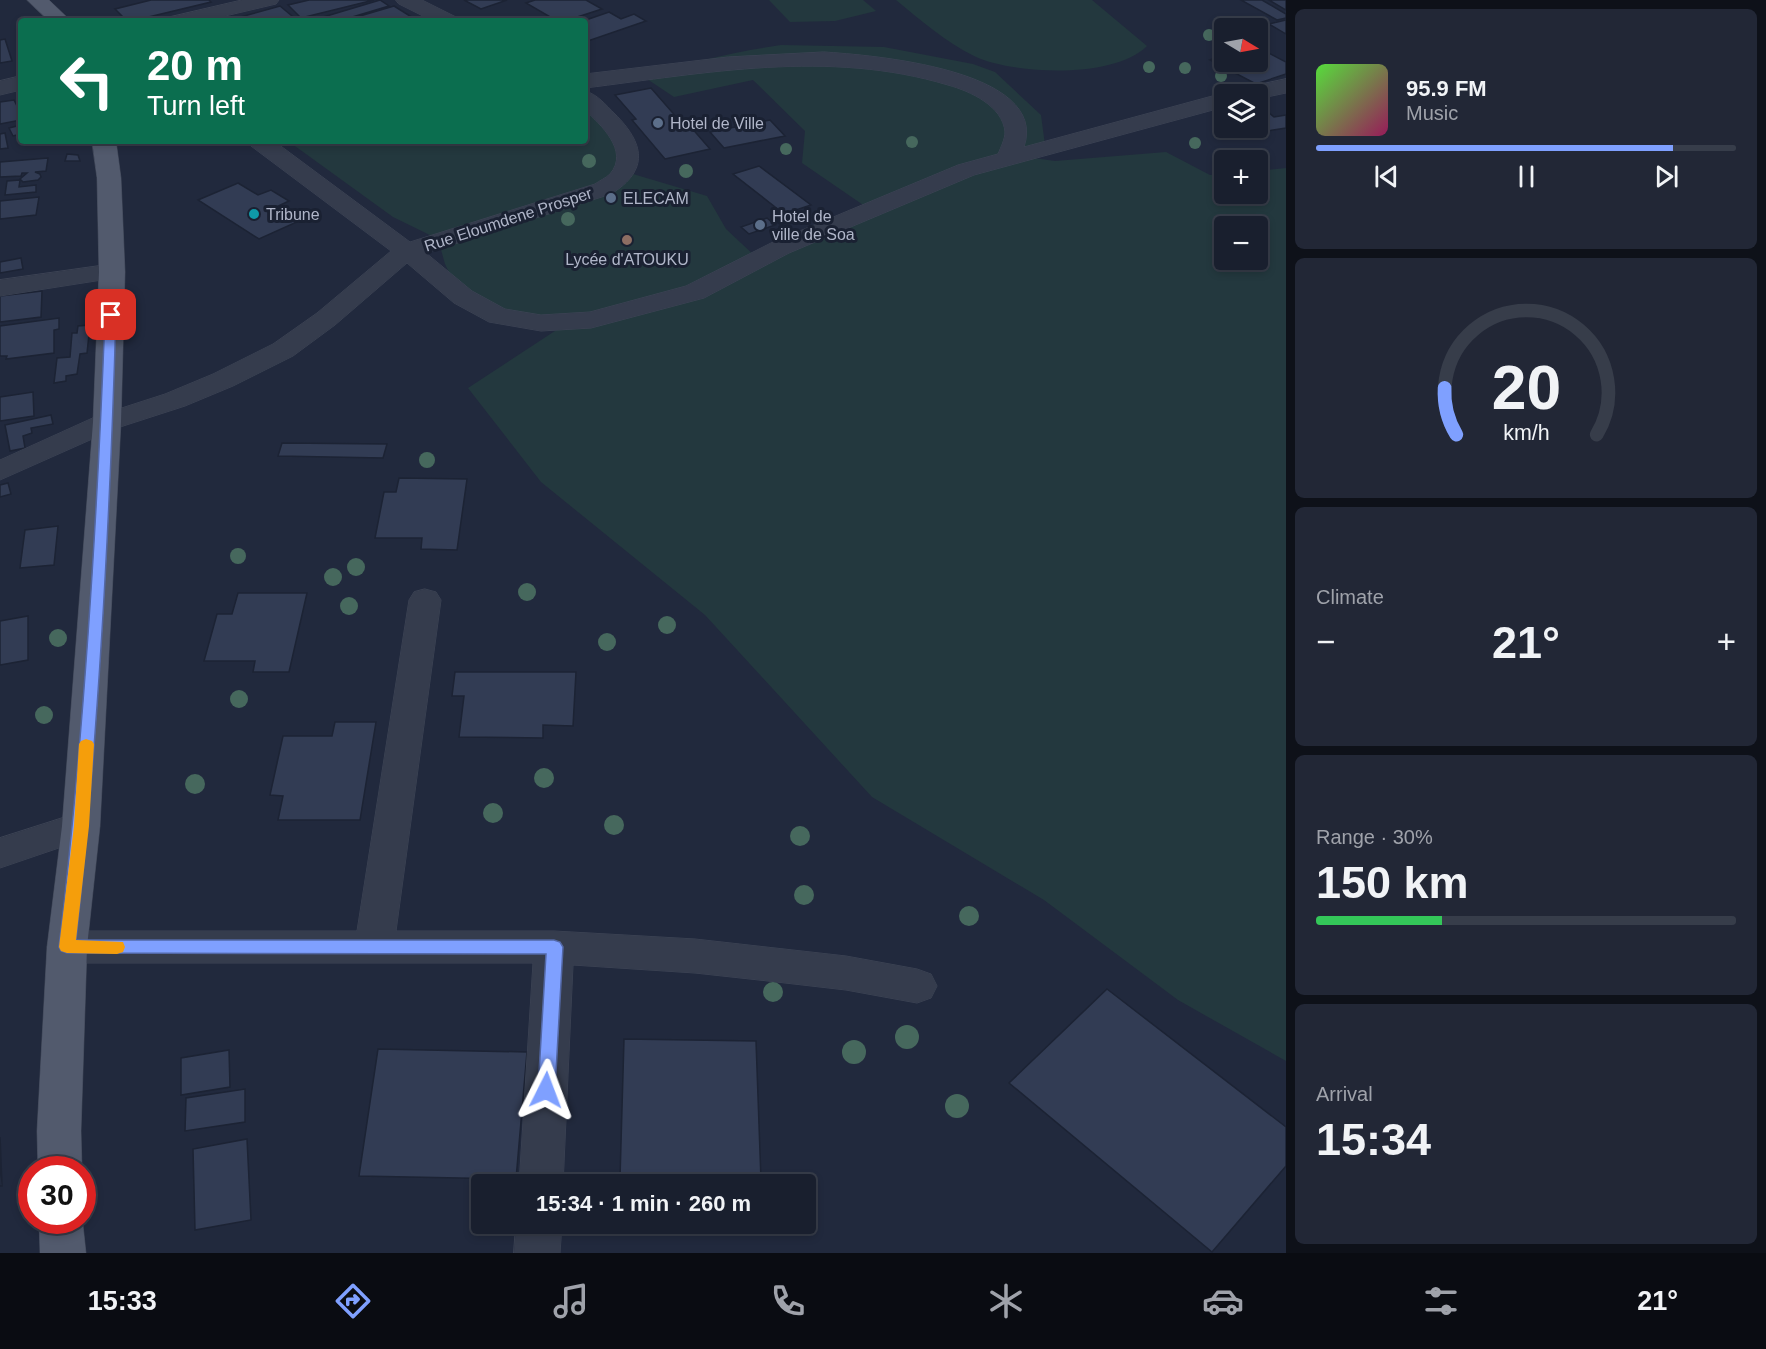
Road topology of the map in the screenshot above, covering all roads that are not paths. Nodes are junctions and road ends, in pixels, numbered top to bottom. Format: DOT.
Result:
graph roads {
  1 [pos="37,0"];
  2 [pos="269,0"];
  3 [pos="406,0"];
  4 [pos="58,18"];
  5 [pos="190,18"];
  6 [pos="443,18"];
  7 [pos="588,81"];
  8 [pos="18,84"];
  9 [pos="1286,86"];
  10 [pos="0,88"];
  11 [pos="1268,90"];
  12 [pos="588,101"];
  13 [pos="1214,103"];
  14 [pos="104,144"];
  15 [pos="263,144"];
  16 [pos="1009,157"];
  17 [pos="406,251"];
  18 [pos="112,272"];
  19 [pos="0,288"];
  20 [pos="107,422"];
  21 [pos="0,471"];
  22 [pos="425,600"];
  23 [pos="81,826"];
  24 [pos="0,854"];
  25 [pos="67,947"];
  26 [pos="554,947"];
  27 [pos="374,948"];
  28 [pos="917,986"];
  29 [pos="60,1156"];
  30 [pos="542,1174"];
  31 [pos="62,1234"];
  32 [pos="538,1234"];
  33 [pos="63,1253"];
  34 [pos="537,1253"];
  1 -- 4 [label="main road"];
  2 -- 5 [label="street"];
  3 -- 6 [label="street"];
  7 -- 16 [label="street"];
  8 -- 10 [label="street"];
  9 -- 11 [label="street"];
  12 -- 17 [label="street, Rue Eloumdene Prosper"];
  13 -- 16 [label="street"];
  14 -- 18 [label="main road"];
  15 -- 17 [label="street, Rue Eloumdene Prosper"];
  16 -- 17 [label="street"];
  17 -- 20 [label="street"];
  18 -- 19 [label="street"];
  18 -- 20 [label="main road"];
  20 -- 21 [label="street"];
  20 -- 23 [label="main road"];
  22 -- 27 [label="street"];
  23 -- 24 [label="street"];
  23 -- 25 [label="main road"];
  25 -- 27 [label="street"];
  25 -- 29 [label="main road"];
  26 -- 27 [label="street"];
  26 -- 28 [label="street"];
  26 -- 30 [label="street"];
  31 -- 33 [label="main road"];
  32 -- 34 [label="street"];
}
